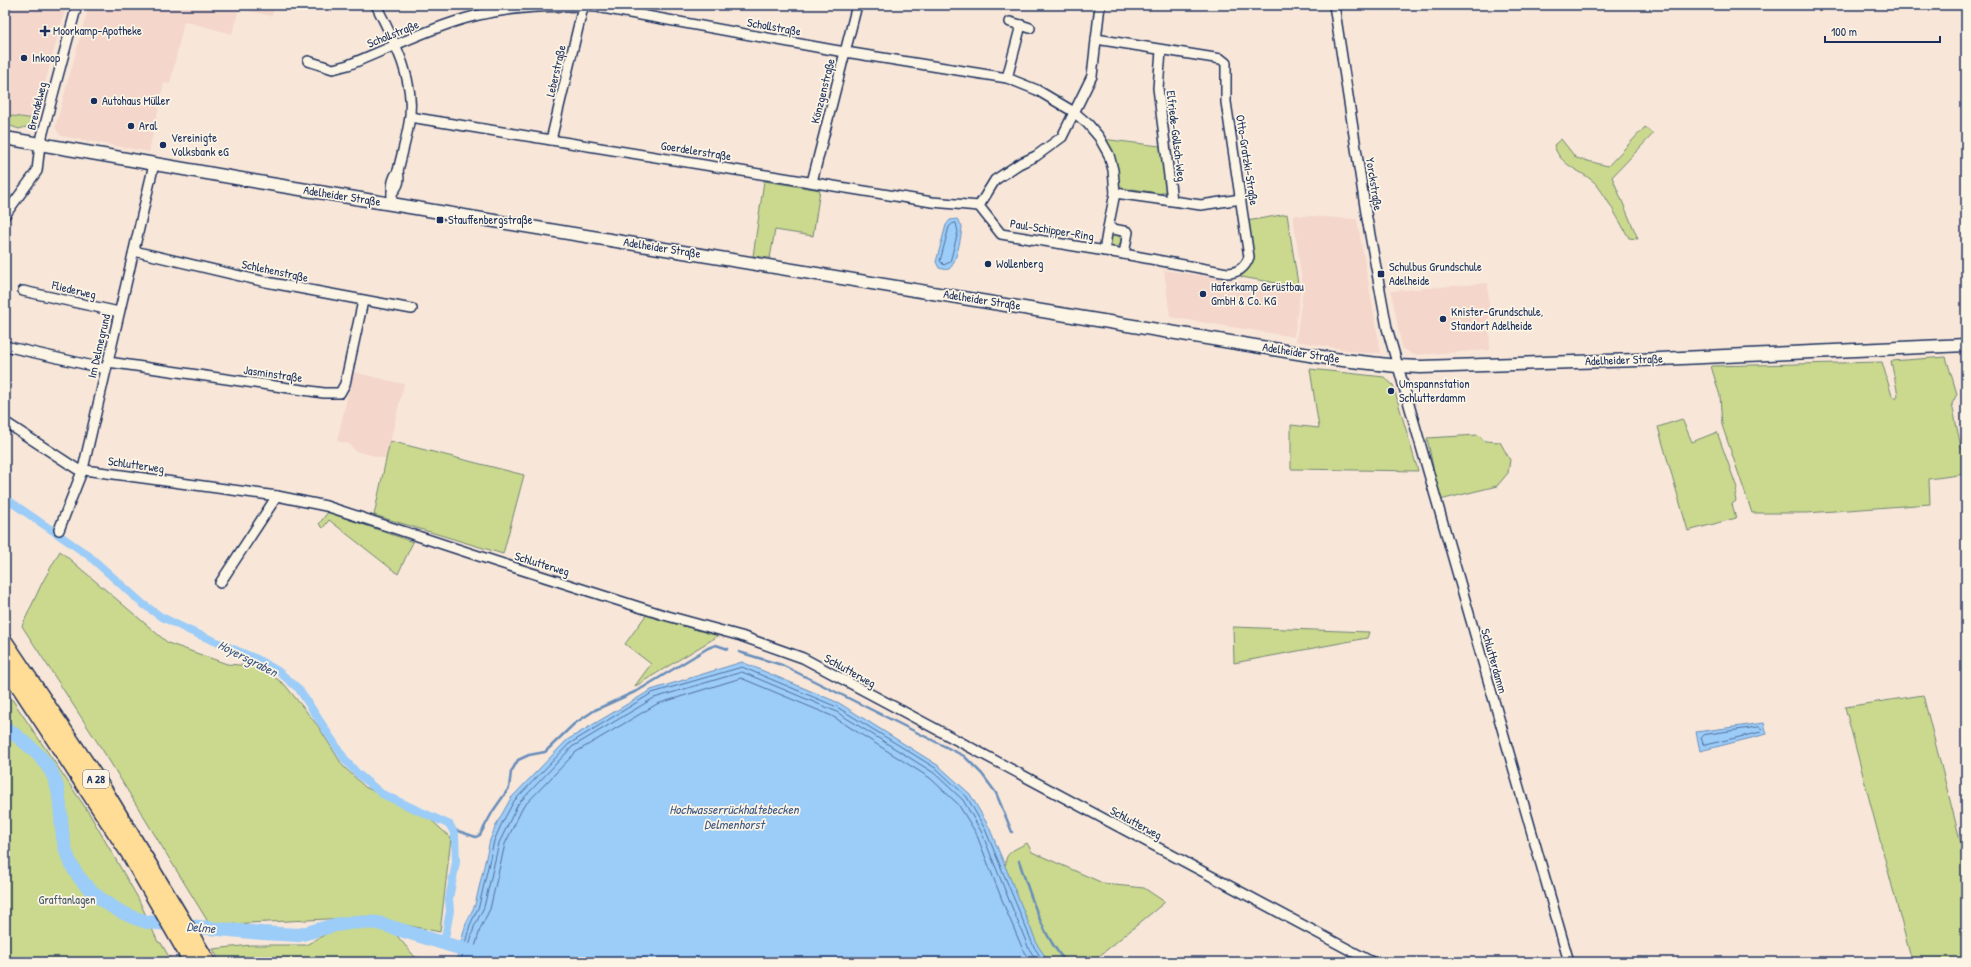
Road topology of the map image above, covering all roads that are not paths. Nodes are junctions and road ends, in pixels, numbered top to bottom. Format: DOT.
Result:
graph roads {
  1 [pos="77,5"];
  2 [pos="376,5"];
  3 [pos="857,5"];
  4 [pos="1100,5"];
  5 [pos="1334,5"];
  6 [pos="583,7"];
  7 [pos="1010,22"];
  8 [pos="1096,39"];
  9 [pos="394,42"];
  10 [pos="1161,51"];
  11 [pos="846,52"];
  12 [pos="308,61"];
  13 [pos="1007,78"];
  14 [pos="1074,112"];
  15 [pos="410,117"];
  16 [pos="5,138"];
  17 [pos="551,140"];
  18 [pos="40,144"];
  19 [pos="154,164"];
  20 [pos="812,182"];
  21 [pos="1115,193"];
  22 [pos="392,198"];
  23 [pos="1242,199"];
  24 [pos="1172,200"];
  25 [pos="979,206"];
  26 [pos="5,215"];
  27 [pos="1108,228"];
  28 [pos="134,251"];
  29 [pos="1104,251"];
  30 [pos="1124,254"];
  31 [pos="23,291"];
  32 [pos="363,301"];
  33 [pos="412,309"];
  34 [pos="119,312"];
  35 [pos="5,346"];
  36 [pos="1966,346"];
  37 [pos="107,365"];
  38 [pos="1397,366"];
  39 [pos="5,422"];
  40 [pos="82,469"];
  41 [pos="277,496"];
  42 [pos="59,530"];
  43 [pos="220,583"];
  44 [pos="5,642"];
  45 [pos="5,664"];
  46 [pos="175,918"];
  47 [pos="184,935"];
  48 [pos="192,962"];
  49 [pos="207,962"];
  50 [pos="1372,962"];
  51 [pos="1569,962"];
  1 -- 18 [label="street, Brendelweg"];
  2 -- 9 [label="street"];
  3 -- 11 [label="street, Könzgenstraße"];
  4 -- 8 [label="street"];
  5 -- 38 [label="street, Yorckstraße"];
  6 -- 9 [label="street, Schollstraße"];
  6 -- 11 [label="street, Schollstraße"];
  6 -- 17 [label="street, Leberstraße"];
  7 -- 13 [label="street"];
  8 -- 10 [label="street, Otto-Gratzki-Straße"];
  8 -- 14 [label="street"];
  9 -- 12 [label="street, Schollstraße"];
  9 -- 15 [label="street"];
  10 -- 23 [label="street, Otto-Gratzki-Straße"];
  10 -- 24 [label="street, Elfriede-Gollsch-Weg"];
  11 -- 13 [label="street, Schollstraße"];
  11 -- 20 [label="street, Könzgenstraße"];
  13 -- 14 [label="street, Schollstraße"];
  14 -- 21 [label="street, Paul-Schipper-Ring"];
  14 -- 25 [label="street"];
  15 -- 17 [label="street, Goerdelerstraße"];
  15 -- 22 [label="street"];
  16 -- 18 [label="main road, Adelheider Straße"];
  17 -- 20 [label="street, Goerdelerstraße"];
  18 -- 19 [label="main road, Adelheider Straße"];
  18 -- 26 [label="street, Brendelweg"];
  19 -- 22 [label="main road, Adelheider Straße"];
  19 -- 28 [label="street, Im Delmegrund"];
  20 -- 25 [label="street, Goerdelerstraße"];
  21 -- 24 [label="street, Elfriede-Gollsch-Weg"];
  21 -- 27 [label="street, Paul-Schipper-Ring"];
  22 -- 38 [label="main road, Adelheider Straße"];
  23 -- 24 [label="street, Elfriede-Gollsch-Weg"];
  23 -- 30 [label="street, Otto-Gratzki-Straße"];
  25 -- 29 [label="street, Paul-Schipper-Ring"];
  27 -- 29 [label="street, Paul-Schipper-Ring"];
  27 -- 30 [label="street, Paul-Schipper-Ring"];
  28 -- 32 [label="street, Schlehenstraße"];
  28 -- 34 [label="street, Im Delmegrund"];
  29 -- 30 [label="street, Paul-Schipper-Ring"];
  31 -- 34 [label="street, Fliederweg"];
  32 -- 33 [label="street, Schlehenstraße"];
  32 -- 37 [label="street, Jasminstraße"];
  34 -- 37 [label="street, Im Delmegrund"];
  35 -- 37 [label="street"];
  36 -- 38 [label="main road, Adelheider Straße"];
  37 -- 40 [label="street, Im Delmegrund"];
  38 -- 51 [label="street, Schlutterdamm"];
  39 -- 40 [label="street, Schlutterweg"];
  40 -- 41 [label="street, Schlutterweg"];
  40 -- 42 [label="street, Im Delmegrund"];
  41 -- 43 [label="street"];
  41 -- 50 [label="street, Schlutterweg"];
  44 -- 46 [label="highway, A 28"];
  45 -- 46 [label="highway, A 28"];
  46 -- 47 [label="highway, A 28"];
  47 -- 48 [label="highway, A 28"];
  47 -- 49 [label="highway, A 28"];
}
